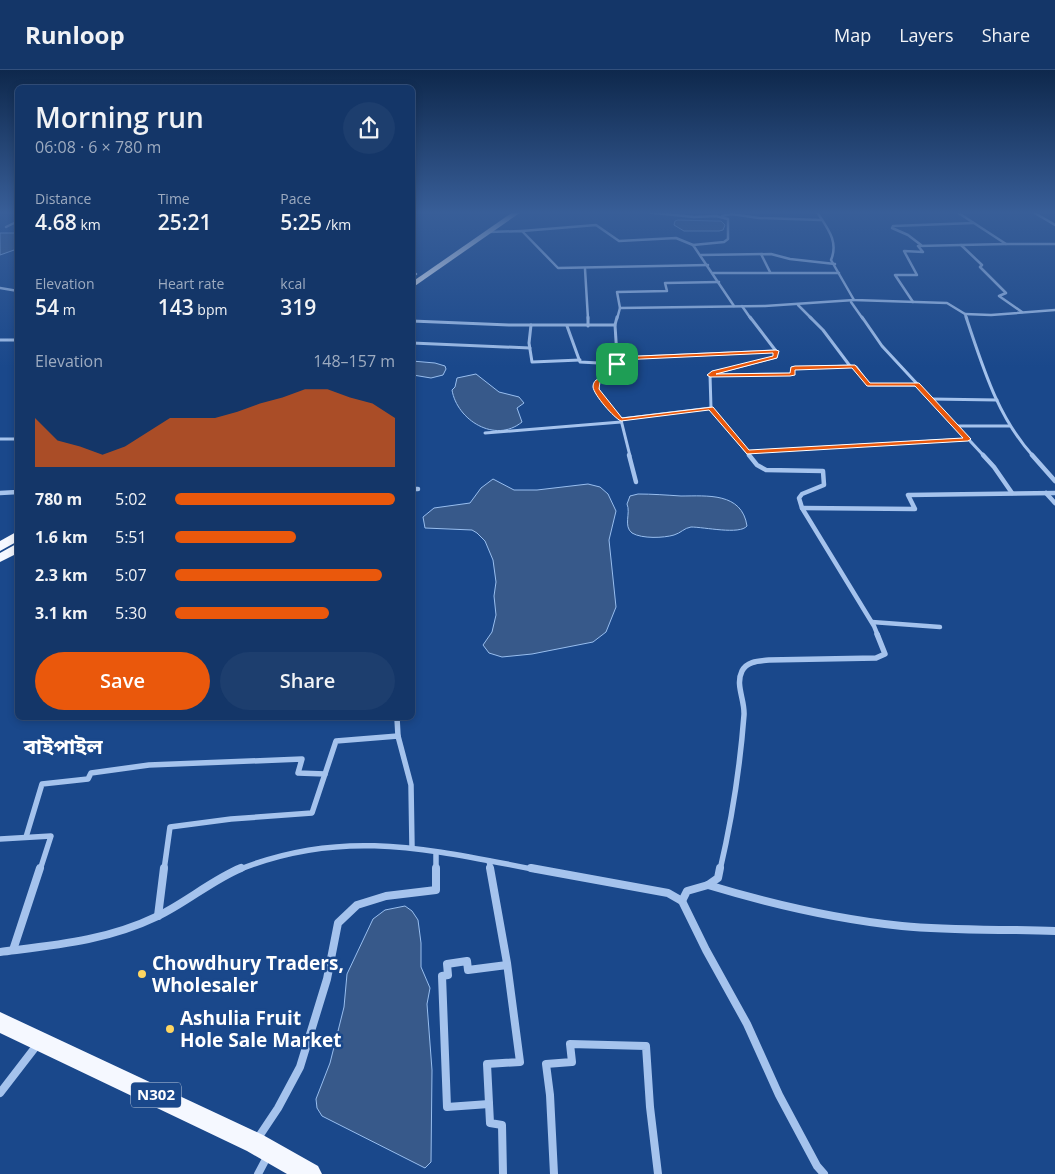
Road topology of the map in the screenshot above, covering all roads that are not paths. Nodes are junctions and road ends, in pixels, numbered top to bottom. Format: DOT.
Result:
graph roads {
  1 [pos="431,264"];
  2 [pos="444,264"];
  3 [pos="552,264"];
  4 [pos="765,264"];
  5 [pos="830,264"];
  6 [pos="834,264"];
  7 [pos="911,264"];
  8 [pos="981,264"];
  9 [pos="708,265"];
  10 [pos="585,269"];
  11 [pos="770,272"];
  12 [pos="713,273"];
  13 [pos="839,273"];
  14 [pos="415,274"];
  15 [pos="719,282"];
  16 [pos="415,284"];
  17 [pos="0,288"];
  18 [pos="15,290"];
  19 [pos="852,301"];
  20 [pos="913,302"];
  21 [pos="798,305"];
  22 [pos="734,306"];
  23 [pos="742,306"];
  24 [pos="620,308"];
  25 [pos="1055,310"];
  26 [pos="1022,312"];
  27 [pos="965,314"];
  28 [pos="415,321"];
  29 [pos="531,325"];
  30 [pos="615,325"];
  31 [pos="567,326"];
  32 [pos="588,326"];
  33 [pos="0,340"];
  34 [pos="15,340"];
  35 [pos="415,343"];
  36 [pos="530,348"];
  37 [pos="776,351"];
  38 [pos="580,360"];
  39 [pos="617,361"];
  40 [pos="850,366"];
  41 [pos="710,375"];
  42 [pos="917,385"];
  43 [pos="930,399"];
  44 [pos="997,400"];
  45 [pos="711,408"];
  46 [pos="621,421"];
  47 [pos="955,426"];
  48 [pos="1010,426"];
  49 [pos="485,433"];
  50 [pos="15,439"];
  51 [pos="968,439"];
  52 [pos="0,440"];
  53 [pos="747,452"];
  54 [pos="1055,481"];
  55 [pos="636,482"];
  56 [pos="15,492"];
  57 [pos="0,493"];
  58 [pos="1012,493"];
  59 [pos="1046,493"];
  60 [pos="1055,493"];
  61 [pos="1055,503"];
  62 [pos="802,508"];
  63 [pos="15,538"];
  64 [pos="0,546"];
  65 [pos="15,549"];
  66 [pos="0,558"];
  67 [pos="872,622"];
  68 [pos="940,627"];
  69 [pos="398,720"];
  70 [pos="398,736"];
  71 [pos="325,774"];
  72 [pos="26,837"];
  73 [pos="0,839"];
  74 [pos="412,847"];
  75 [pos="436,852"];
  76 [pos="488,861"];
  77 [pos="708,885"];
  78 [pos="682,902"];
  79 [pos="158,916"];
  80 [pos="1055,931"];
  81 [pos="13,950"];
  82 [pos="0,952"];
  83 [pos="507,965"];
  84 [pos="1,1024"];
  85 [pos="41,1041"];
  86 [pos="0,1093"];
  87 [pos="489,1104"];
  88 [pos="262,1147"];
  89 [pos="258,1174"];
  90 [pos="310,1174"];
  91 [pos="503,1174"];
  92 [pos="554,1174"];
  93 [pos="658,1174"];
  94 [pos="824,1174"];
  1 -- 14 [label="highway"];
  2 -- 16 [label="highway"];
  3 -- 10 [label="street"];
  4 -- 11 [label="street"];
  5 -- 6 [label="street"];
  6 -- 13 [label="street"];
  7 -- 20 [label="street"];
  8 -- 26 [label="street"];
  9 -- 10 [label="street"];
  9 -- 12 [label="street"];
  10 -- 32 [label="street"];
  11 -- 12 [label="street"];
  11 -- 13 [label="street"];
  12 -- 15 [label="street"];
  13 -- 19 [label="street"];
  15 -- 22 [label="street"];
  15 -- 24 [label="street"];
  17 -- 18 [label="street"];
  19 -- 20 [label="street"];
  19 -- 21 [label="street"];
  19 -- 42 [label="street"];
  20 -- 27 [label="street"];
  21 -- 23 [label="street"];
  21 -- 40 [label="street"];
  22 -- 23 [label="street"];
  22 -- 24 [label="street"];
  23 -- 37 [label="street"];
  24 -- 30 [label="street"];
  25 -- 26 [label="street"];
  26 -- 27 [label="street"];
  27 -- 44 [label="street"];
  28 -- 29 [label="street"];
  29 -- 31 [label="street"];
  29 -- 36 [label="street"];
  30 -- 32 [label="street"];
  30 -- 39 [label="street"];
  31 -- 32 [label="street"];
  31 -- 38 [label="street"];
  33 -- 34 [label="street"];
  35 -- 36 [label="street"];
  36 -- 38 [label="street"];
  37 -- 39 [label="street"];
  37 -- 41 [label="street"];
  38 -- 39 [label="street"];
  39 -- 46 [label="street"];
  40 -- 41 [label="street"];
  40 -- 42 [label="street"];
  41 -- 45 [label="street"];
  42 -- 43 [label="street"];
  43 -- 44 [label="street"];
  43 -- 47 [label="street"];
  44 -- 48 [label="street"];
  45 -- 46 [label="street"];
  45 -- 53 [label="street"];
  46 -- 49 [label="street"];
  46 -- 55 [label="street"];
  47 -- 48 [label="street"];
  47 -- 51 [label="street"];
  48 -- 54 [label="street"];
  50 -- 52 [label="street"];
  51 -- 53 [label="street"];
  51 -- 58 [label="street"];
  53 -- 62 [label="street"];
  56 -- 57 [label="street"];
  58 -- 59 [label="street"];
  58 -- 62 [label="street"];
  59 -- 60 [label="street"];
  59 -- 61 [label="street"];
  62 -- 67 [label="street"];
  63 -- 64 [label="highway"];
  65 -- 66 [label="highway"];
  67 -- 68 [label="street"];
  67 -- 77 [label="street"];
  69 -- 70 [label="street"];
  70 -- 71 [label="street"];
  70 -- 74 [label="street"];
  71 -- 72 [label="street"];
  71 -- 79 [label="street"];
  72 -- 73 [label="street"];
  72 -- 81 [label="street"];
  74 -- 75 [label="street"];
  74 -- 79 [label="street"];
  75 -- 76 [label="street"];
  75 -- 88 [label="street"];
  76 -- 78 [label="street"];
  76 -- 83 [label="street"];
  77 -- 78 [label="street"];
  77 -- 80 [label="street"];
  78 -- 94 [label="street"];
  79 -- 81 [label="street"];
  81 -- 82 [label="street"];
  83 -- 87 [label="street"];
  83 -- 87 [label="street"];
  84 -- 85 [label="highway, N302"];
  85 -- 86 [label="street"];
  85 -- 88 [label="highway, N302"];
  87 -- 91 [label="street"];
  88 -- 89 [label="street"];
  88 -- 90 [label="highway, N302"];
  92 -- 93 [label="street"];
}
